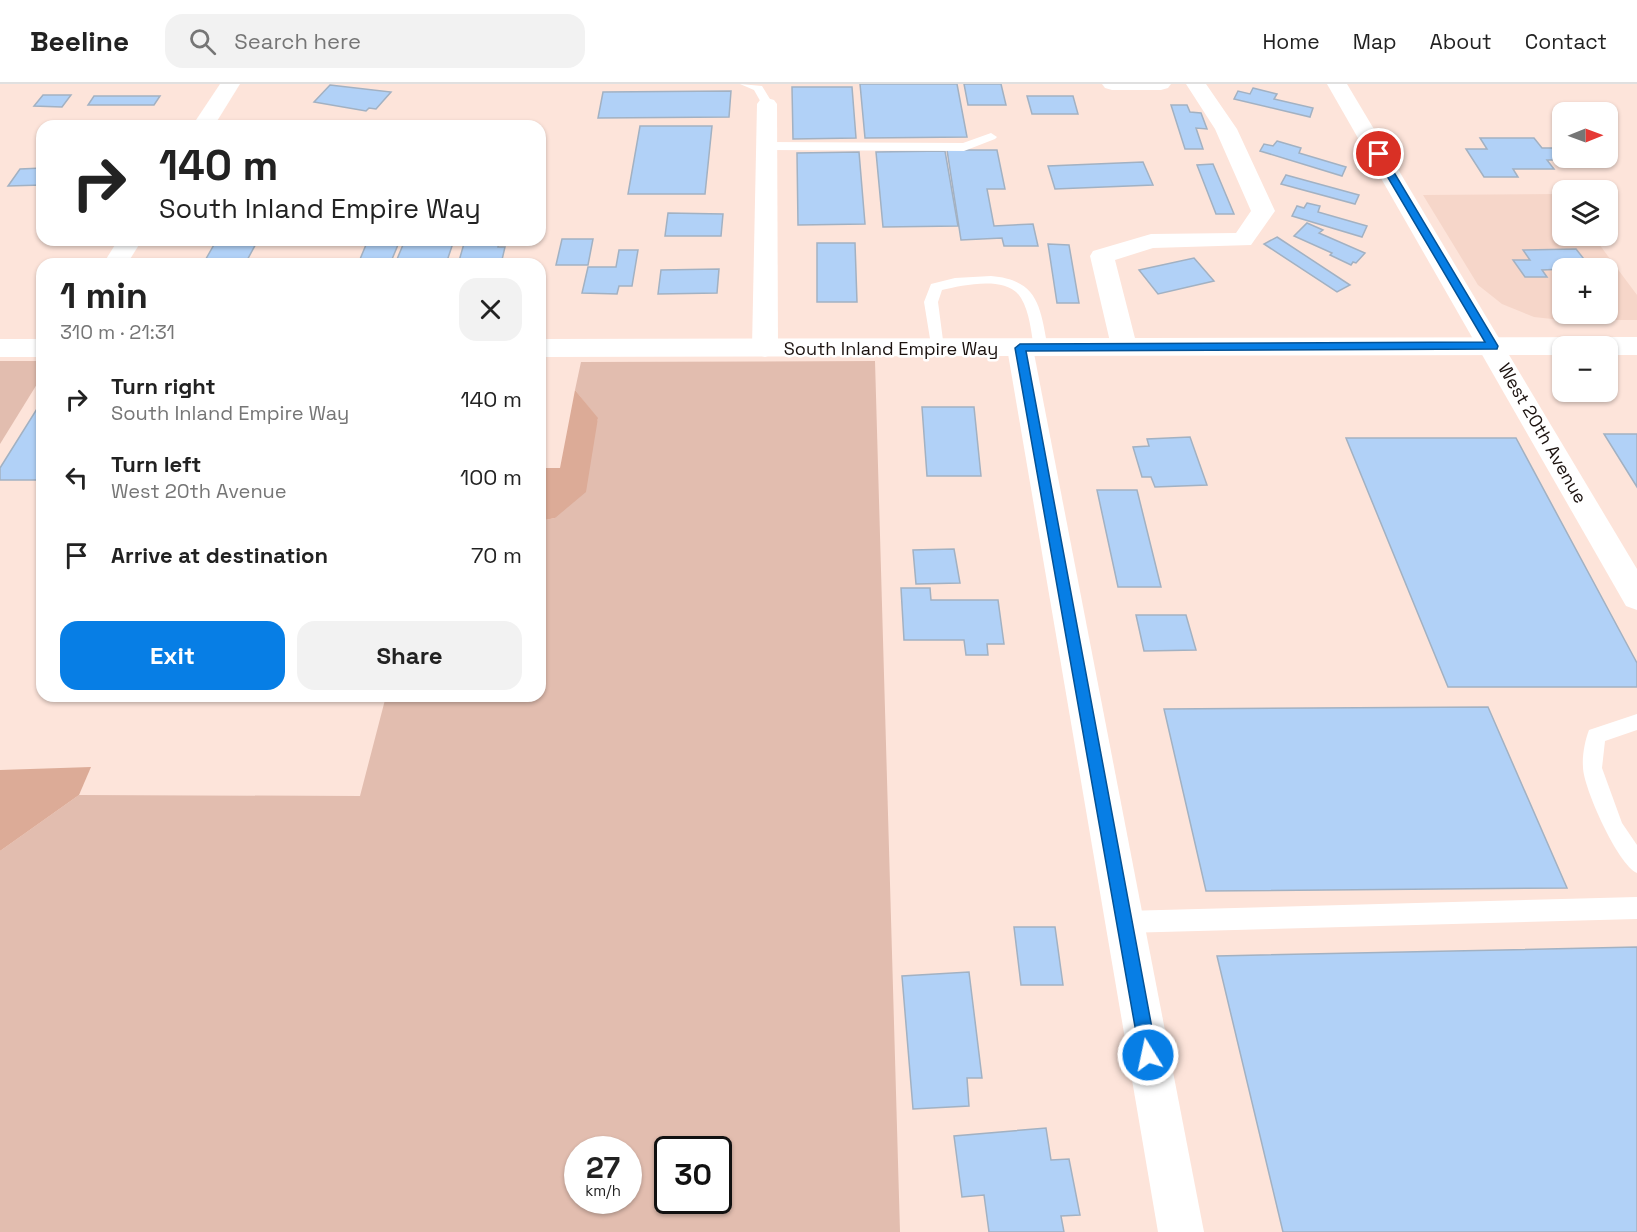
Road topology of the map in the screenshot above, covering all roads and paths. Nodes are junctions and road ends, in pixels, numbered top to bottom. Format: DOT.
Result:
graph roads {
  1 [pos="230,84"];
  2 [pos="746,84"];
  3 [pos="1112,84"];
  4 [pos="1161,84"];
  5 [pos="1196,84"];
  6 [pos="1337,84"];
  7 [pos="767,104"];
  8 [pos="207,120"];
  9 [pos="991,137"];
  10 [pos="767,146"];
  11 [pos="1124,346"];
  12 [pos="1493,346"];
  13 [pos="1637,346"];
  14 [pos="0,348"];
  15 [pos="36,348"];
  16 [pos="546,348"];
  17 [pos="765,348"];
  18 [pos="937,348"];
  19 [pos="1031,348"];
  20 [pos="1637,597"];
  21 [pos="1637,722"];
  22 [pos="1637,863"];
  23 [pos="1637,908"];
  24 [pos="1124,922"];
  25 [pos="1181,1232"];
  1 -- 8 [label="street"];
  2 -- 7 [label="lane"];
  3 -- 4 [label="street"];
  5 -- 11 [label="street"];
  6 -- 12 [label="street, West 20th Avenue"];
  7 -- 10 [label="street"];
  9 -- 10 [label="lane"];
  10 -- 17 [label="street"];
  11 -- 12 [label="street, South Inland Empire Way"];
  11 -- 19 [label="street, South Inland Empire Way"];
  12 -- 13 [label="street, South Inland Empire Way"];
  12 -- 20 [label="street, West 20th Avenue"];
  14 -- 15 [label="street"];
  16 -- 17 [label="street, South Inland Empire Way"];
  17 -- 18 [label="street, South Inland Empire Way"];
  18 -- 19 [label="street, South Inland Empire Way"];
  18 -- 19 [label="lane"];
  19 -- 24 [label="street"];
  21 -- 22 [label="lane"];
  23 -- 24 [label="lane"];
  24 -- 25 [label="street"];
}
